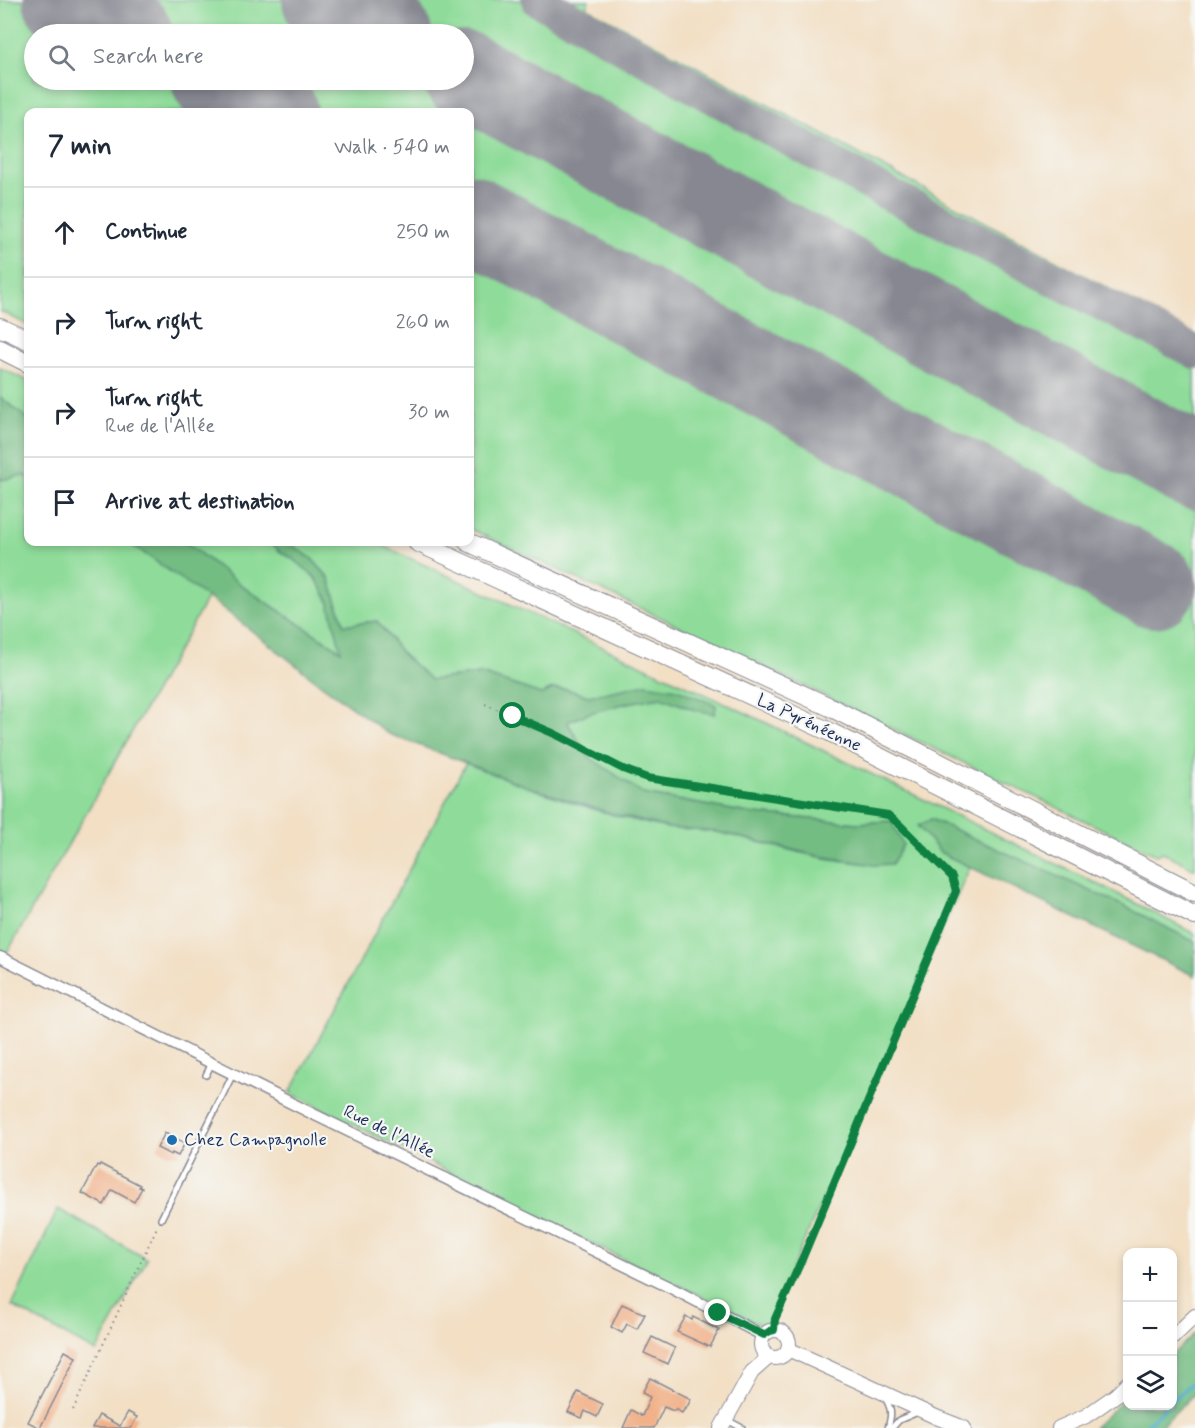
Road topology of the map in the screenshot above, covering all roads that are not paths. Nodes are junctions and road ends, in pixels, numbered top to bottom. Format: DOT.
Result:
graph roads {
  1 [pos="0,327"];
  2 [pos="24,338"];
  3 [pos="0,350"];
  4 [pos="24,361"];
  5 [pos="474,545"];
  6 [pos="426,546"];
  7 [pos="1195,893"];
  8 [pos="1195,916"];
  9 [pos="0,957"];
  10 [pos="212,1063"];
  11 [pos="233,1074"];
  12 [pos="206,1075"];
  13 [pos="161,1219"];
  14 [pos="1195,1316"];
  15 [pos="769,1333"];
  16 [pos="1177,1334"];
  17 [pos="788,1349"];
  18 [pos="769,1357"];
  19 [pos="1123,1388"];
  20 [pos="882,1392"];
  21 [pos="921,1411"];
  22 [pos="723,1424"];
  23 [pos="742,1428"];
  24 [pos="890,1428"];
  25 [pos="964,1428"];
  26 [pos="1059,1428"];
  1 -- 2 [label="highway"];
  3 -- 4 [label="highway"];
  5 -- 7 [label="highway, La Pyrénéenne"];
  6 -- 8 [label="highway, La Pyrénéenne"];
  9 -- 10 [label="street, Rue de l'Allée"];
  10 -- 11 [label="street, Rue de l'Allée"];
  10 -- 12 [label="lane"];
  11 -- 13 [label="lane"];
  11 -- 15 [label="street, Rue de l'Allée"];
  14 -- 16 [label="street"];
  15 -- 17 [label="street"];
  15 -- 18 [label="street"];
  17 -- 18 [label="street"];
  17 -- 20 [label="street"];
  18 -- 22 [label="street"];
  19 -- 26 [label="street"];
  20 -- 21 [label="street"];
  20 -- 24 [label="lane"];
  21 -- 24 [label="lane"];
  21 -- 25 [label="street"];
  22 -- 23 [label="lane"];
}
